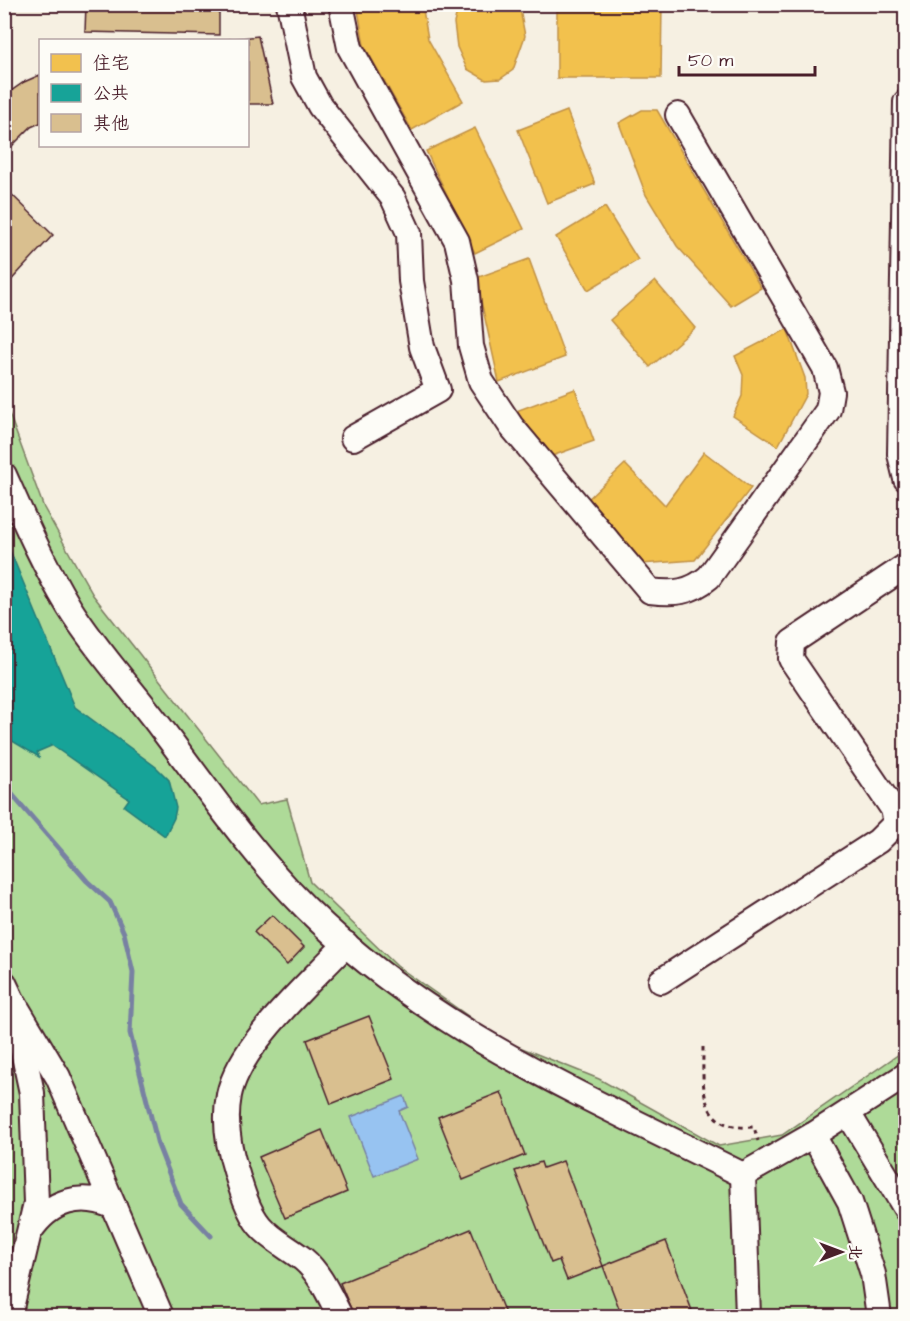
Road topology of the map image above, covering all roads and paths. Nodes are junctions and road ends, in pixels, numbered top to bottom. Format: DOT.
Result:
graph roads {
  1 [pos="289,4"];
  2 [pos="341,4"];
  3 [pos="906,102"];
  4 [pos="678,115"];
  5 [pos="353,438"];
  6 [pos="4,475"];
  7 [pos="906,479"];
  8 [pos="906,566"];
  9 [pos="346,944"];
  10 [pos="661,981"];
  11 [pos="8,992"];
  12 [pos="703,1047"];
  13 [pos="906,1075"];
  14 [pos="848,1113"];
  15 [pos="813,1135"];
  16 [pos="765,1163"];
  17 [pos="743,1175"];
  18 [pos="114,1207"];
  19 [pos="906,1209"];
  20 [pos="30,1231"];
  21 [pos="17,1310"];
  22 [pos="161,1317"];
  23 [pos="284,1317"];
  24 [pos="302,1317"];
  25 [pos="340,1317"];
  26 [pos="748,1317"];
  27 [pos="879,1317"];
  1 -- 5 [label="street"];
  2 -- 4 [label="street"];
  3 -- 7 [label="street"];
  6 -- 9 [label="street"];
  8 -- 10 [label="street"];
  9 -- 17 [label="street"];
  9 -- 25 [label="street"];
  11 -- 18 [label="street"];
  11 -- 20 [label="street"];
  12 -- 16 [label="path"];
  13 -- 14 [label="street"];
  14 -- 15 [label="street"];
  14 -- 19 [label="street"];
  15 -- 16 [label="street"];
  15 -- 27 [label="street"];
  16 -- 17 [label="street"];
  17 -- 26 [label="street"];
  18 -- 20 [label="street"];
  18 -- 22 [label="street"];
  20 -- 21 [label="street"];
  23 -- 24 [label="path"];
}
